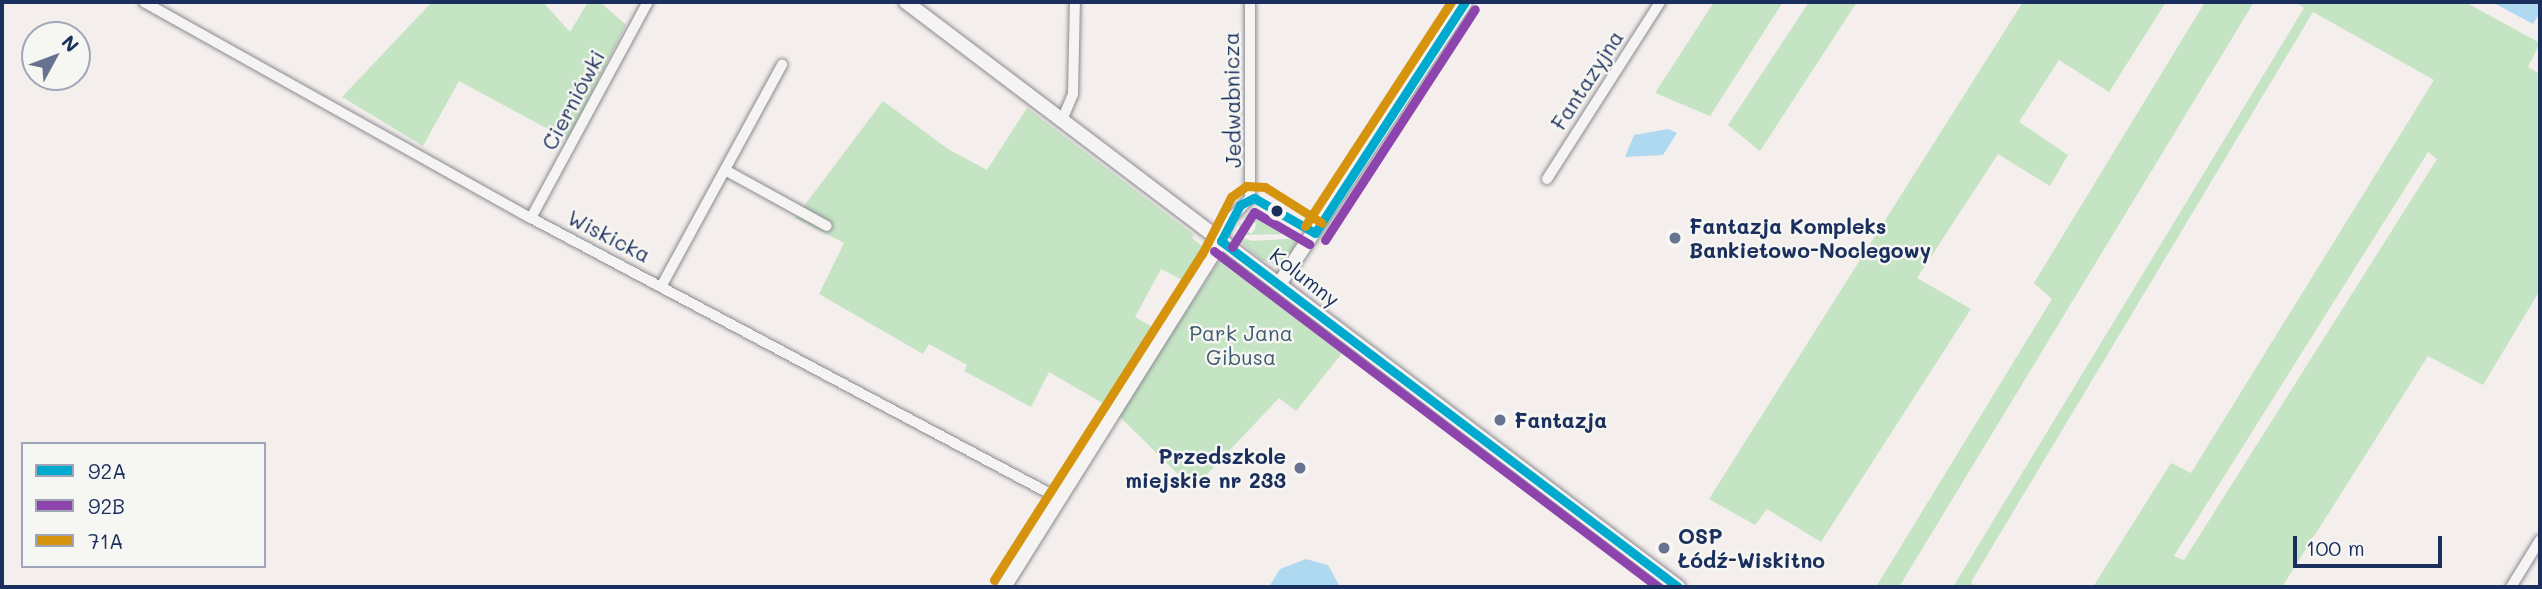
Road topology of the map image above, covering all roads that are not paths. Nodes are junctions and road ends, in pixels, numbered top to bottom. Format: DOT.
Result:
graph roads {
  1 [pos="144,2"];
  2 [pos="648,2"];
  3 [pos="906,2"];
  4 [pos="1075,2"];
  5 [pos="1250,2"];
  6 [pos="1465,2"];
  7 [pos="1660,2"];
  8 [pos="782,65"];
  9 [pos="1062,120"];
  10 [pos="725,170"];
  11 [pos="1547,179"];
  12 [pos="531,218"];
  13 [pos="827,226"];
  14 [pos="1221,241"];
  15 [pos="1280,283"];
  16 [pos="662,285"];
  17 [pos="1060,499"];
  18 [pos="2540,540"];
  19 [pos="1004,587"];
  20 [pos="1678,587"];
  21 [pos="2511,587"];
  1 -- 12 [label="street, Wiskicka"];
  2 -- 12 [label="street, Cierniówki"];
  3 -- 9 [label="street, Kolumny"];
  4 -- 9 [label="street"];
  5 -- 14 [label="street, Jedwabnicza"];
  6 -- 15 [label="street"];
  7 -- 11 [label="street, Fantazyjna"];
  8 -- 10 [label="street"];
  9 -- 14 [label="street, Kolumny"];
  10 -- 13 [label="street"];
  10 -- 16 [label="street"];
  12 -- 16 [label="street, Wiskicka"];
  14 -- 15 [label="street, Kolumny"];
  14 -- 17 [label="street"];
  15 -- 20 [label="street, Kolumny"];
  16 -- 17 [label="street, Wiskicka"];
  17 -- 19 [label="street"];
  18 -- 21 [label="street"];
}
